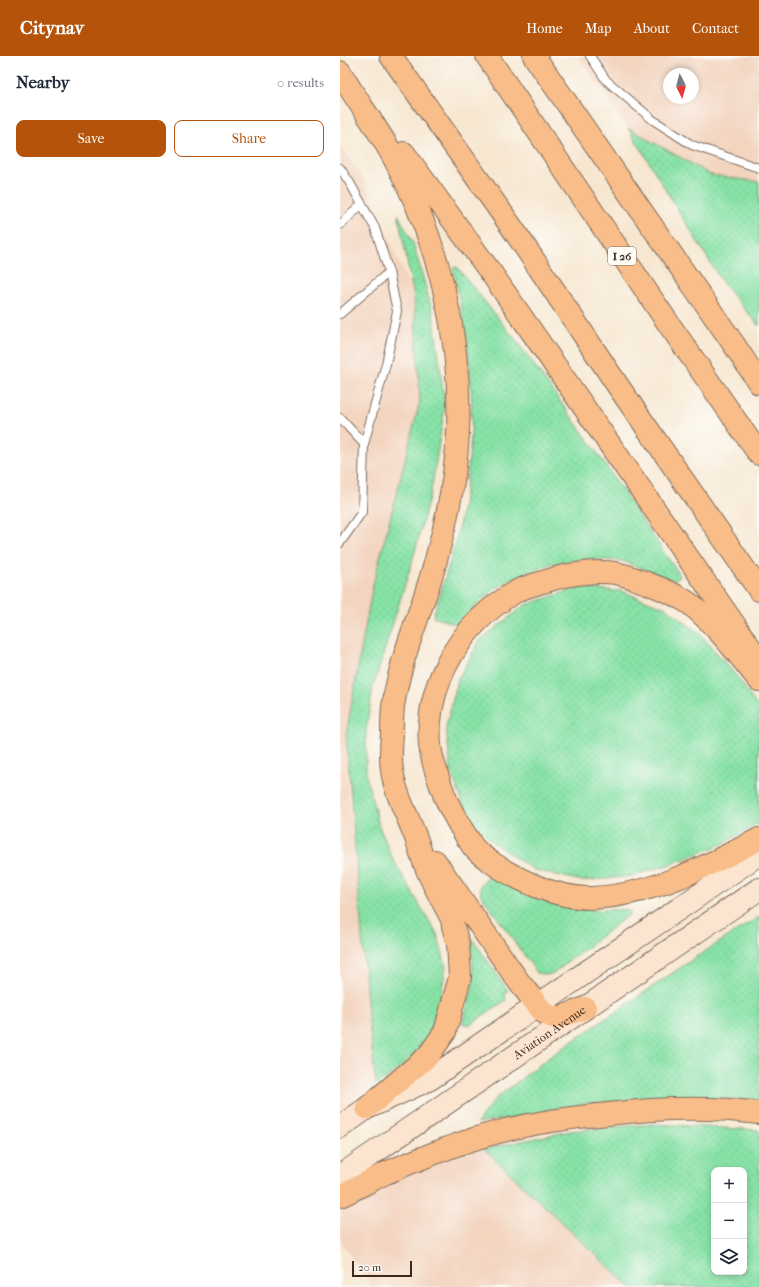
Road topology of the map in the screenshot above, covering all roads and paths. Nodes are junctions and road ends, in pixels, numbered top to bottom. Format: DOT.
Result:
graph roads {
  1 [pos="391,56"];
  2 [pos="487,56"];
  3 [pos="535,56"];
  4 [pos="590,56"];
  5 [pos="340,62"];
  6 [pos="340,72"];
  7 [pos="340,168"];
  8 [pos="759,168"];
  9 [pos="362,204"];
  10 [pos="340,225"];
  11 [pos="652,228"];
  12 [pos="389,272"];
  13 [pos="340,314"];
  14 [pos="759,356"];
  15 [pos="759,384"];
  16 [pos="340,418"];
  17 [pos="364,444"];
  18 [pos="759,454"];
  19 [pos="340,543"];
  20 [pos="759,590"];
  21 [pos="759,660"];
  22 [pos="759,680"];
  23 [pos="414,833"];
  24 [pos="759,839"];
  25 [pos="759,854"];
  26 [pos="759,890"];
  27 [pos="537,1006"];
  28 [pos="585,1008"];
  29 [pos="367,1108"];
  30 [pos="759,1113"];
  31 [pos="340,1127"];
  32 [pos="340,1176"];
  33 [pos="340,1196"];
  1 -- 20 [label="highway"];
  2 -- 18 [label="highway, I 26"];
  3 -- 11 [label="highway"];
  4 -- 8 [label="lane"];
  5 -- 21 [label="highway"];
  6 -- 23 [label="highway"];
  7 -- 9 [label="lane"];
  9 -- 10 [label="lane"];
  9 -- 12 [label="lane"];
  11 -- 14 [label="highway"];
  11 -- 15 [label="highway"];
  12 -- 13 [label="lane"];
  12 -- 17 [label="lane"];
  16 -- 17 [label="lane"];
  17 -- 19 [label="lane"];
  22 -- 24 [label="highway"];
  23 -- 27 [label="highway"];
  23 -- 29 [label="highway"];
  25 -- 27 [label="street"];
  26 -- 28 [label="street, Aviation Avenue"];
  27 -- 28 [label="highway"];
  27 -- 29 [label="street"];
  28 -- 32 [label="street, Aviation Avenue"];
  29 -- 31 [label="street"];
  30 -- 33 [label="highway"];
}
